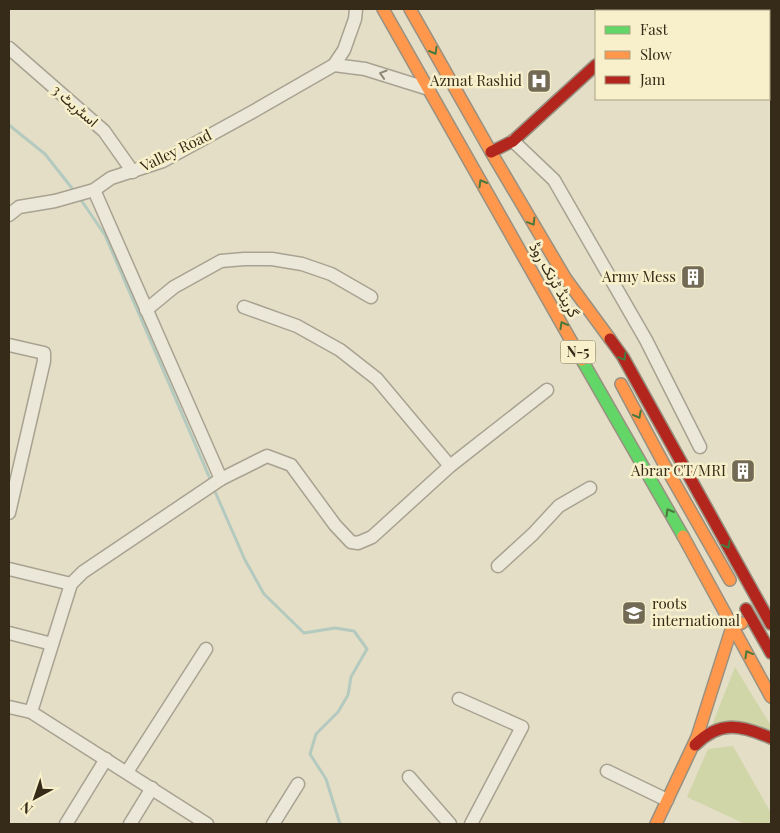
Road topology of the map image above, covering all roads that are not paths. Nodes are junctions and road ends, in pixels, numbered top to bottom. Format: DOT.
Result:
graph roads {
  1 [pos="356,9"];
  2 [pos="383,9"];
  3 [pos="410,9"];
  4 [pos="9,48"];
  5 [pos="334,65"];
  6 [pos="595,66"];
  7 [pos="429,89"];
  8 [pos="512,141"];
  9 [pos="491,152"];
  10 [pos="133,172"];
  11 [pos="82,193"];
  12 [pos="9,215"];
  13 [pos="566,279"];
  14 [pos="371,297"];
  15 [pos="244,307"];
  16 [pos="146,310"];
  17 [pos="9,345"];
  18 [pos="602,347"];
  19 [pos="616,373"];
  20 [pos="547,390"];
  21 [pos="700,447"];
  22 [pos="450,466"];
  23 [pos="215,483"];
  24 [pos="590,488"];
  25 [pos="9,513"];
  26 [pos="498,566"];
  27 [pos="9,569"];
  28 [pos="71,584"];
  29 [pos="751,618"];
  30 [pos="771,624"];
  31 [pos="732,627"];
  32 [pos="9,633"];
  33 [pos="52,644"];
  34 [pos="206,649"];
  35 [pos="771,653"];
  36 [pos="771,696"];
  37 [pos="459,699"];
  38 [pos="9,707"];
  39 [pos="31,712"];
  40 [pos="771,738"];
  41 [pos="690,751"];
  42 [pos="106,759"];
  43 [pos="607,771"];
  44 [pos="127,772"];
  45 [pos="409,776"];
  46 [pos="298,784"];
  47 [pos="152,788"];
  48 [pos="667,800"];
  49 [pos="66,824"];
  50 [pos="130,824"];
  51 [pos="208,824"];
  52 [pos="273,824"];
  53 [pos="450,824"];
  54 [pos="472,824"];
  55 [pos="656,824"];
  1 -- 5 [label="street"];
  2 -- 7 [label="main road, گرینڈ ٹرنک روڈ / N-5"];
  3 -- 9 [label="main road, گرینڈ ٹرنک روڈ / N-5, one-way"];
  4 -- 10 [label="street, اسٹریٹ 3"];
  7 -- 5 [label="street, one-way"];
  5 -- 10 [label="street, Valley Road"];
  6 -- 8 [label="main road"];
  31 -- 7 [label="main road, گرینڈ ٹرنک روڈ / N-5, one-way"];
  8 -- 9 [label="main road"];
  8 -- 21 [label="street"];
  9 -- 13 [label="main road, گرینڈ ٹرنک روڈ / N-5, one-way"];
  10 -- 11 [label="street, Valley Road"];
  11 -- 12 [label="street, Valley Road"];
  11 -- 16 [label="street"];
  13 -- 18 [label="main road, گرینڈ ٹرنک روڈ / N-5"];
  13 -- 30 [label="main road, گرینڈ ٹرنک روڈ / N-5, one-way"];
  14 -- 16 [label="street"];
  15 -- 22 [label="street"];
  16 -- 23 [label="street"];
  17 -- 25 [label="street"];
  19 -- 29 [label="main road, N-5, one-way"];
  20 -- 22 [label="street"];
  22 -- 23 [label="street"];
  23 -- 28 [label="street"];
  24 -- 26 [label="street"];
  27 -- 28 [label="street"];
  28 -- 33 [label="street"];
  29 -- 31 [label="main road"];
  29 -- 35 [label="main road, N-5"];
  36 -- 31 [label="main road, گرینڈ ٹرنک روڈ / N-5, one-way"];
  31 -- 41 [label="main road"];
  32 -- 33 [label="street"];
  33 -- 39 [label="street"];
  34 -- 44 [label="street"];
  37 -- 54 [label="street"];
  38 -- 39 [label="street"];
  39 -- 42 [label="street"];
  40 -- 41 [label="main road"];
  41 -- 48 [label="main road"];
  42 -- 44 [label="street"];
  42 -- 49 [label="street"];
  43 -- 48 [label="street"];
  44 -- 47 [label="street"];
  45 -- 53 [label="street"];
  46 -- 52 [label="street"];
  47 -- 50 [label="street"];
  47 -- 51 [label="street"];
  48 -- 55 [label="main road"];
}
